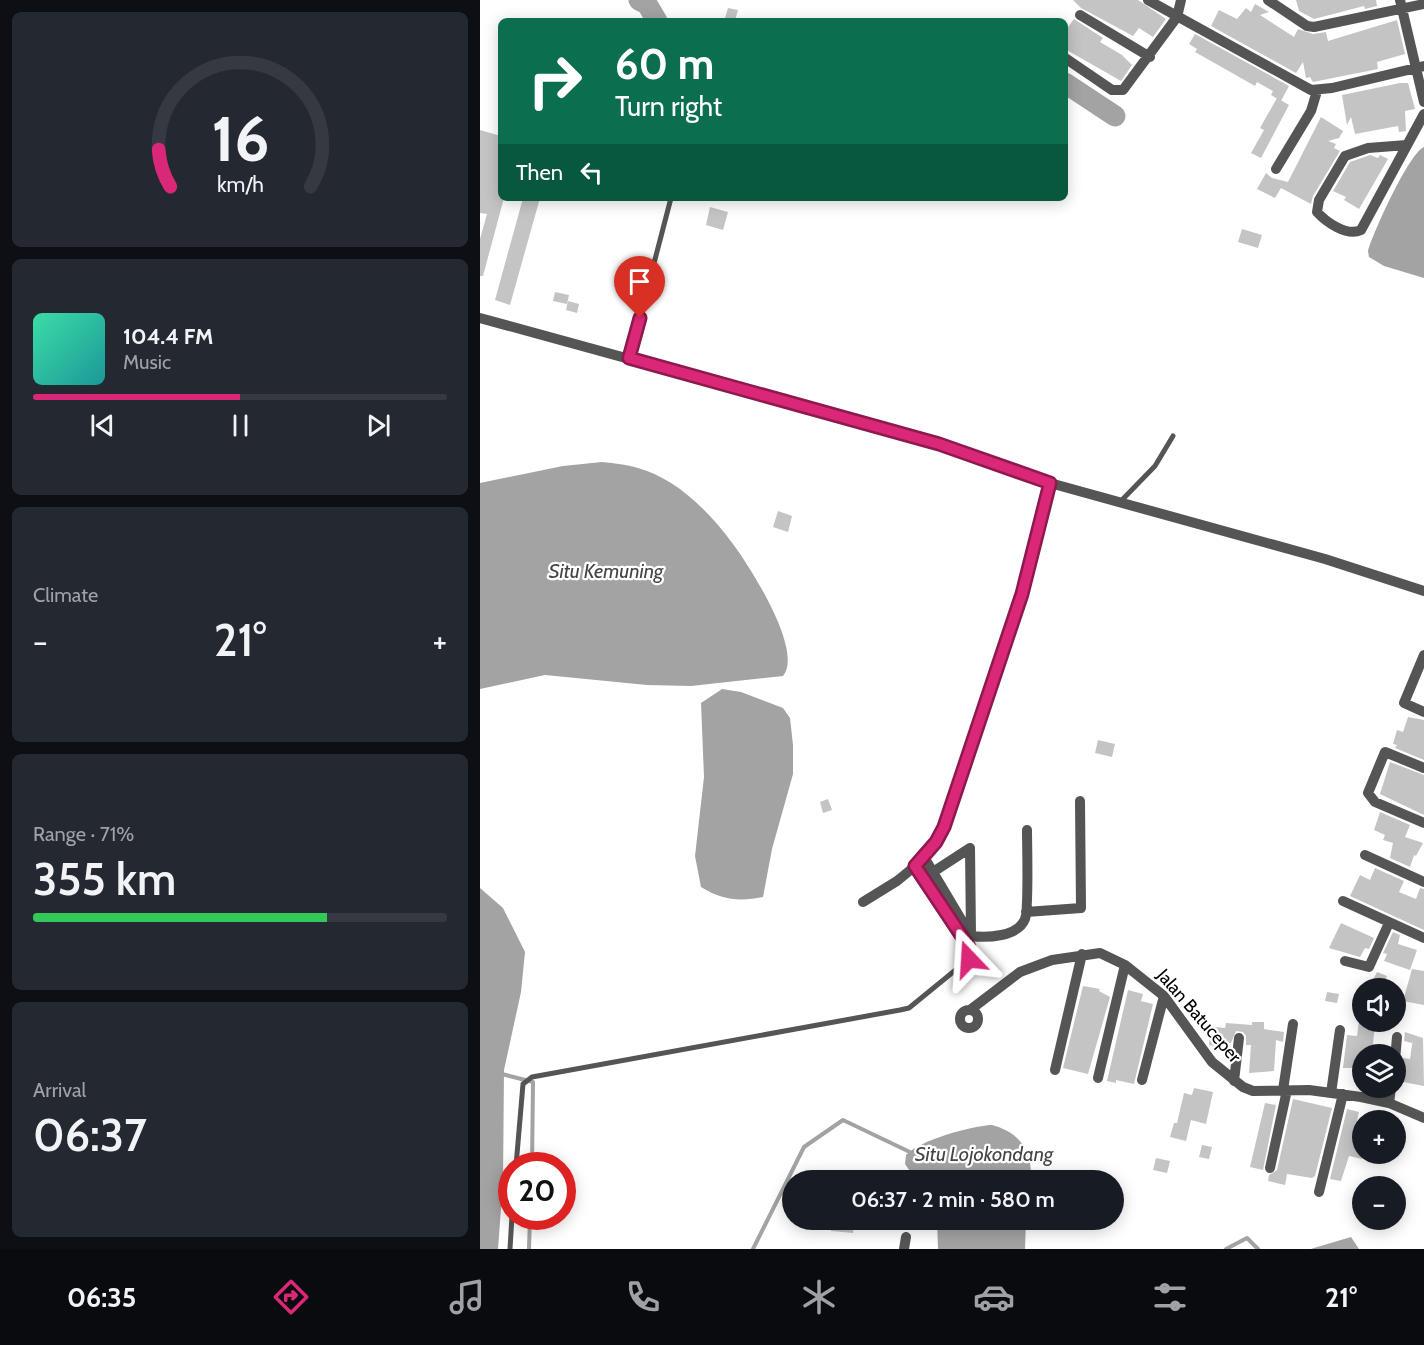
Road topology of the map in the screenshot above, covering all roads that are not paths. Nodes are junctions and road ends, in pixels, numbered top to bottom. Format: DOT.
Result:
graph roads {
  1 [pos="1148,0"];
  2 [pos="1181,0"];
  3 [pos="1268,0"];
  4 [pos="1424,4"];
  5 [pos="1401,5"];
  6 [pos="1080,15"];
  7 [pos="1177,16"];
  8 [pos="1150,57"];
  9 [pos="1068,60"];
  10 [pos="1420,67"];
  11 [pos="1317,91"];
  12 [pos="1424,102"];
  13 [pos="1424,114"];
  14 [pos="1407,145"];
  15 [pos="1276,170"];
  16 [pos="670,201"];
  17 [pos="480,318"];
  18 [pos="629,358"];
  19 [pos="1173,436"];
  20 [pos="1050,483"];
  21 [pos="1120,502"];
  22 [pos="1424,591"];
  23 [pos="1423,658"];
  24 [pos="1424,712"];
  25 [pos="1424,768"];
  26 [pos="1080,801"];
  27 [pos="1424,823"];
  28 [pos="1027,830"];
  29 [pos="1365,855"];
  30 [pos="924,857"];
  31 [pos="915,866"];
  32 [pos="933,873"];
  33 [pos="1424,882"];
  34 [pos="1343,901"];
  35 [pos="863,902"];
  36 [pos="1026,912"];
  37 [pos="1389,923"];
  38 [pos="971,936"];
  39 [pos="1424,938"];
  40 [pos="1082,954"];
  41 [pos="1345,961"];
  42 [pos="1125,965"];
  43 [pos="1164,996"];
  44 [pos="970,1010"];
  45 [pos="1293,1024"];
  46 [pos="1340,1030"];
  47 [pos="1397,1037"];
  48 [pos="1239,1038"];
  49 [pos="1396,1044"];
  50 [pos="1055,1070"];
  51 [pos="1098,1078"];
  52 [pos="1142,1080"];
  53 [pos="1234,1081"];
  54 [pos="1285,1090"];
  55 [pos="1331,1093"];
  56 [pos="1343,1094"];
  57 [pos="1390,1098"];
  58 [pos="1389,1103"];
  59 [pos="1420,1117"];
  60 [pos="1424,1126"];
  61 [pos="517,1152"];
  62 [pos="1270,1168"];
  63 [pos="1319,1192"];
  64 [pos="511,1230"];
  65 [pos="906,1237"];
  66 [pos="510,1249"];
  67 [pos="904,1249"];
  1 -- 7 [label="street"];
  2 -- 7 [label="street"];
  3 -- 5 [label="street"];
  4 -- 5 [label="street"];
  5 -- 10 [label="street"];
  6 -- 8 [label="street"];
  7 -- 8 [label="street"];
  7 -- 11 [label="street"];
  8 -- 9 [label="street"];
  10 -- 11 [label="street"];
  10 -- 12 [label="street"];
  11 -- 15 [label="street"];
  13 -- 14 [label="street"];
  14 -- 14 [label="street"];
  16 -- 18 [label="lane"];
  17 -- 18 [label="street"];
  18 -- 20 [label="street"];
  19 -- 21 [label="lane"];
  20 -- 21 [label="street"];
  20 -- 30 [label="street"];
  21 -- 22 [label="street"];
  23 -- 24 [label="street"];
  25 -- 27 [label="street"];
  26 -- 36 [label="street"];
  28 -- 36 [label="street"];
  29 -- 33 [label="street"];
  30 -- 31 [label="street"];
  30 -- 32 [label="street"];
  31 -- 35 [label="street"];
  31 -- 61 [label="lane"];
  32 -- 38 [label="street"];
  32 -- 38 [label="street"];
  34 -- 37 [label="street"];
  36 -- 38 [label="street"];
  37 -- 39 [label="street"];
  37 -- 41 [label="street"];
  40 -- 42 [label="street, Jalan Batuceper"];
  40 -- 44 [label="street, Jalan Batuceper"];
  40 -- 50 [label="street"];
  42 -- 43 [label="street, Jalan Batuceper"];
  42 -- 51 [label="street"];
  43 -- 52 [label="street"];
  43 -- 53 [label="street, Jalan Batuceper"];
  45 -- 54 [label="street"];
  46 -- 55 [label="street"];
  47 -- 49 [label="street"];
  48 -- 53 [label="street"];
  53 -- 54 [label="street, Jalan Batuceper"];
  54 -- 55 [label="street, Jalan Batuceper"];
  54 -- 62 [label="street"];
  55 -- 56 [label="street, Jalan Batuceper"];
  56 -- 58 [label="street, Jalan Batuceper"];
  56 -- 63 [label="street"];
  57 -- 58 [label="street"];
  58 -- 59 [label="street, Jalan Batuceper"];
  59 -- 60 [label="street"];
  64 -- 66 [label="lane"];
  65 -- 67 [label="street"];
}
